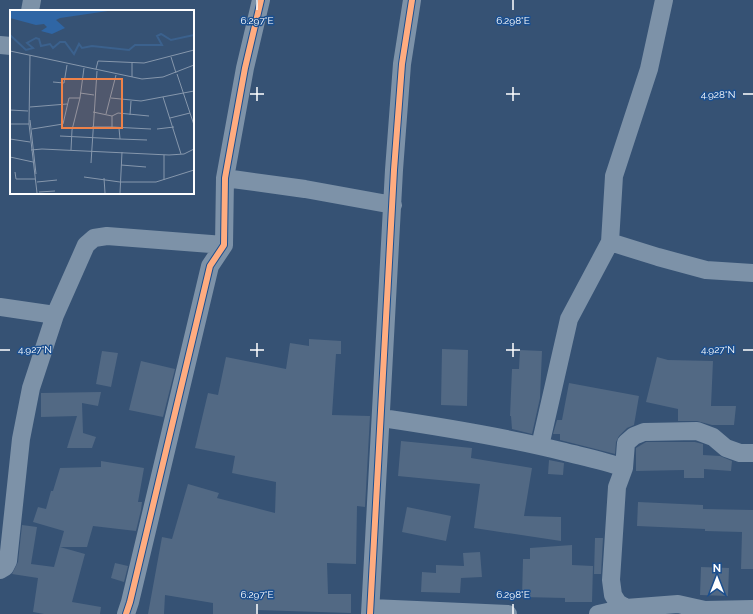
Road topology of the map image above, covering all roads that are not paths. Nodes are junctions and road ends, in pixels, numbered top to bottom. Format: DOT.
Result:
graph roads {
  1 [pos="32,0"];
  2 [pos="261,0"];
  3 [pos="412,0"];
  4 [pos="664,0"];
  5 [pos="30,10"];
  6 [pos="225,178"];
  7 [pos="393,205"];
  8 [pos="610,242"];
  9 [pos="224,245"];
  10 [pos="753,273"];
  11 [pos="0,307"];
  12 [pos="55,315"];
  13 [pos="382,418"];
  14 [pos="540,446"];
  15 [pos="753,453"];
  16 [pos="624,468"];
  17 [pos="0,570"];
  18 [pos="626,608"];
  19 [pos="753,609"];
  20 [pos="370,611"];
  21 [pos="705,612"];
  22 [pos="126,614"];
  23 [pos="508,614"];
  24 [pos="598,614"];
  1 -- 5 [label="street"];
  2 -- 6 [label="street"];
  3 -- 7 [label="street"];
  4 -- 8 [label="street"];
  6 -- 7 [label="street"];
  6 -- 9 [label="street"];
  7 -- 13 [label="street"];
  8 -- 10 [label="street"];
  8 -- 14 [label="street"];
  9 -- 12 [label="street"];
  9 -- 22 [label="street"];
  11 -- 12 [label="street"];
  12 -- 17 [label="street"];
  13 -- 14 [label="street"];
  13 -- 20 [label="street"];
  14 -- 16 [label="street"];
  15 -- 16 [label="street"];
  16 -- 18 [label="street"];
  18 -- 21 [label="street"];
  18 -- 24 [label="street"];
  19 -- 21 [label="street"];
  20 -- 23 [label="street"];
}
